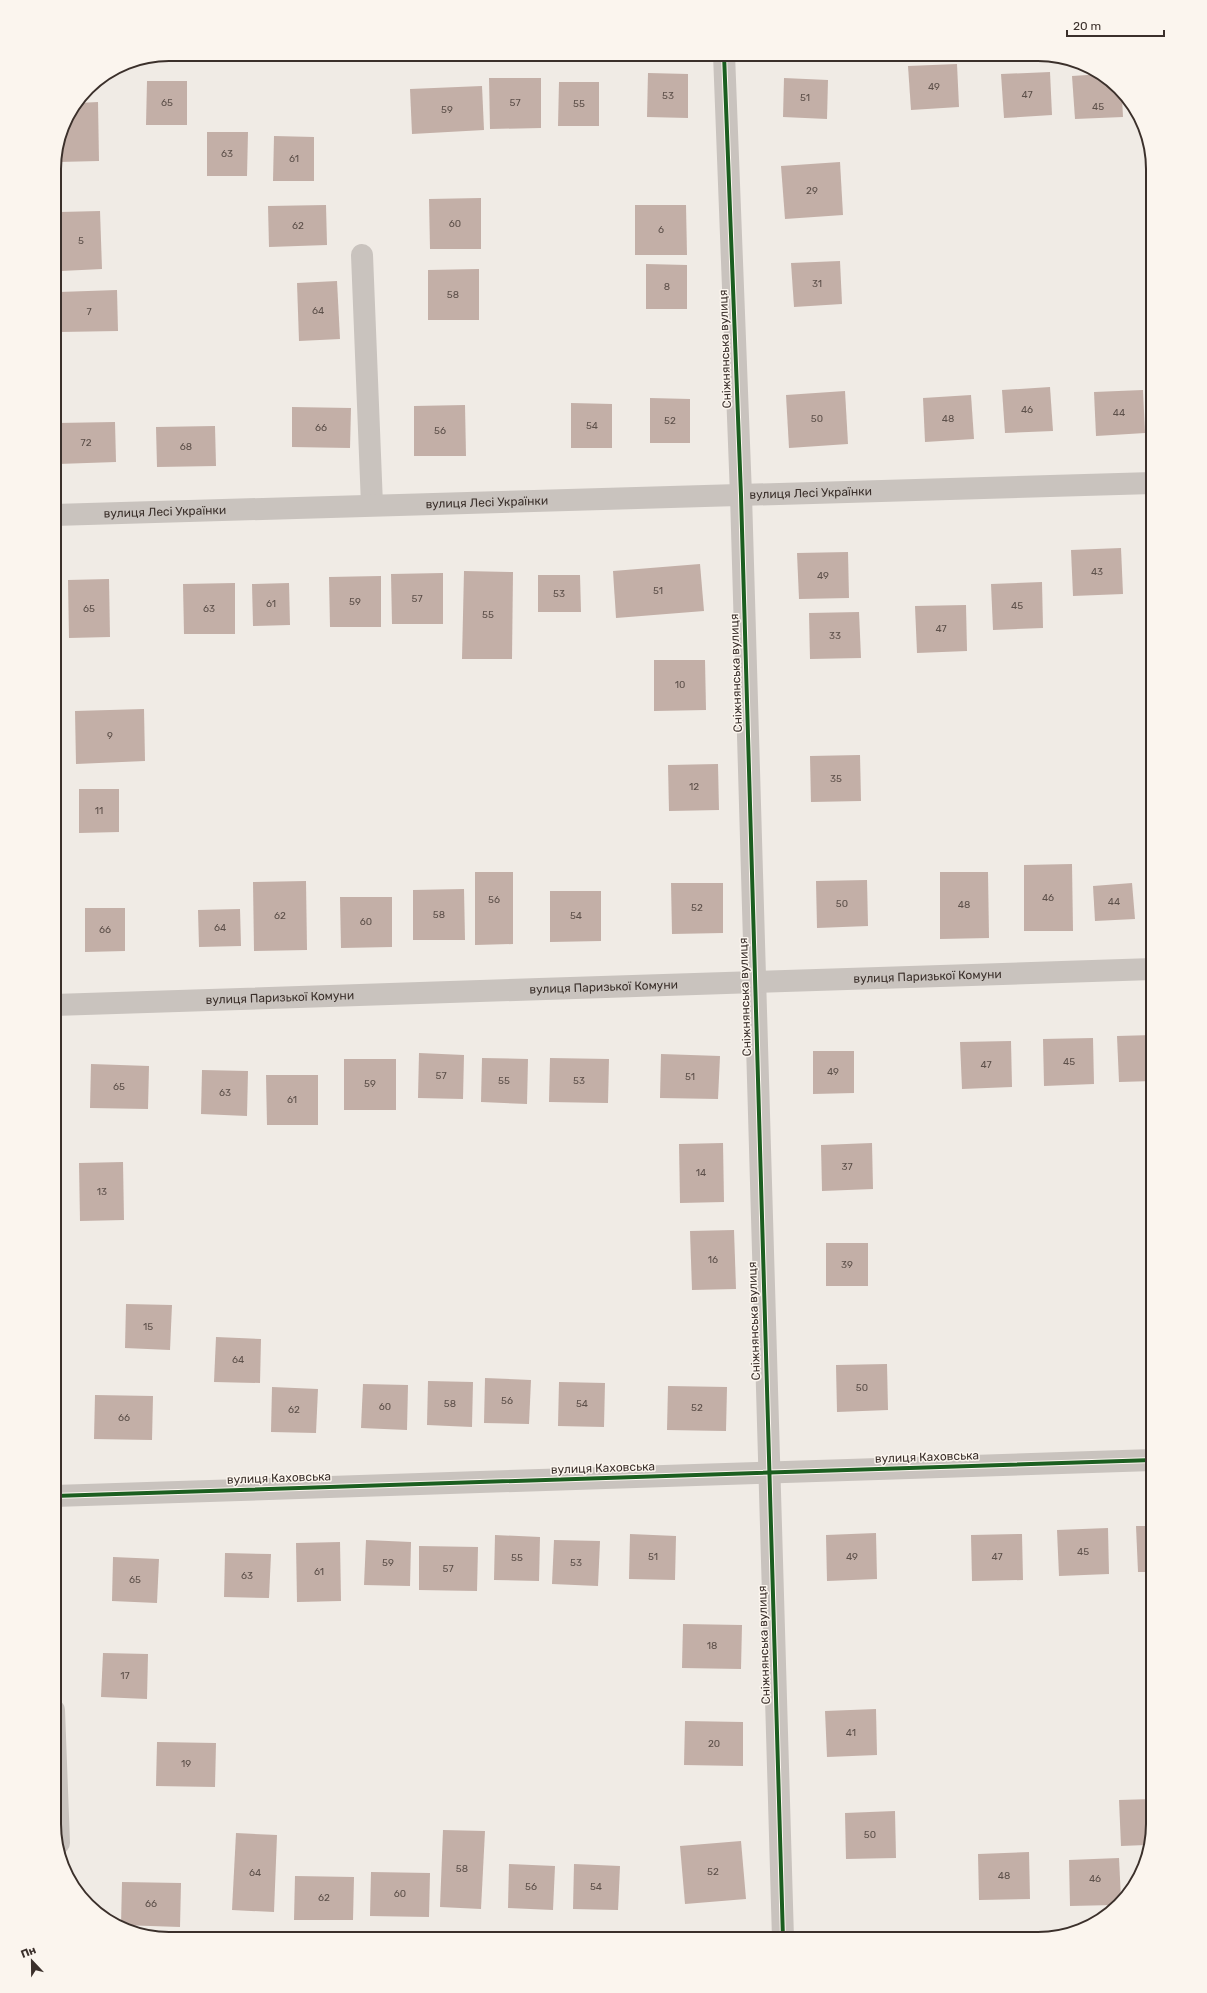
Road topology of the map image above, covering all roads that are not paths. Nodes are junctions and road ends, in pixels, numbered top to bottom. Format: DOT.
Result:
graph roads {
  1 [pos="724,61"];
  2 [pos="362,255"];
  3 [pos="1146,484"];
  4 [pos="740,495"];
  5 [pos="372,506"];
  6 [pos="61,515"];
  7 [pos="1146,969"];
  8 [pos="755,982"];
  9 [pos="61,1005"];
  10 [pos="1146,1460"];
  11 [pos="769,1472"];
  12 [pos="61,1496"];
  13 [pos="783,1932"];
  1 -- 4 [label="street, Сніжнянська вулиця"];
  2 -- 5 [label="street"];
  3 -- 4 [label="street, вулиця Лесі Українки"];
  4 -- 5 [label="street, вулиця Лесі Українки"];
  4 -- 8 [label="street, Сніжнянська вулиця"];
  5 -- 6 [label="street, вулиця Лесі Українки"];
  7 -- 8 [label="street, вулиця Паризької Комуни"];
  8 -- 9 [label="street, вулиця Паризької Комуни"];
  8 -- 11 [label="street, Сніжнянська вулиця"];
  10 -- 11 [label="street, вулиця Каховська"];
  11 -- 12 [label="street, вулиця Каховська"];
  11 -- 13 [label="street, Сніжнянська вулиця"];
}
